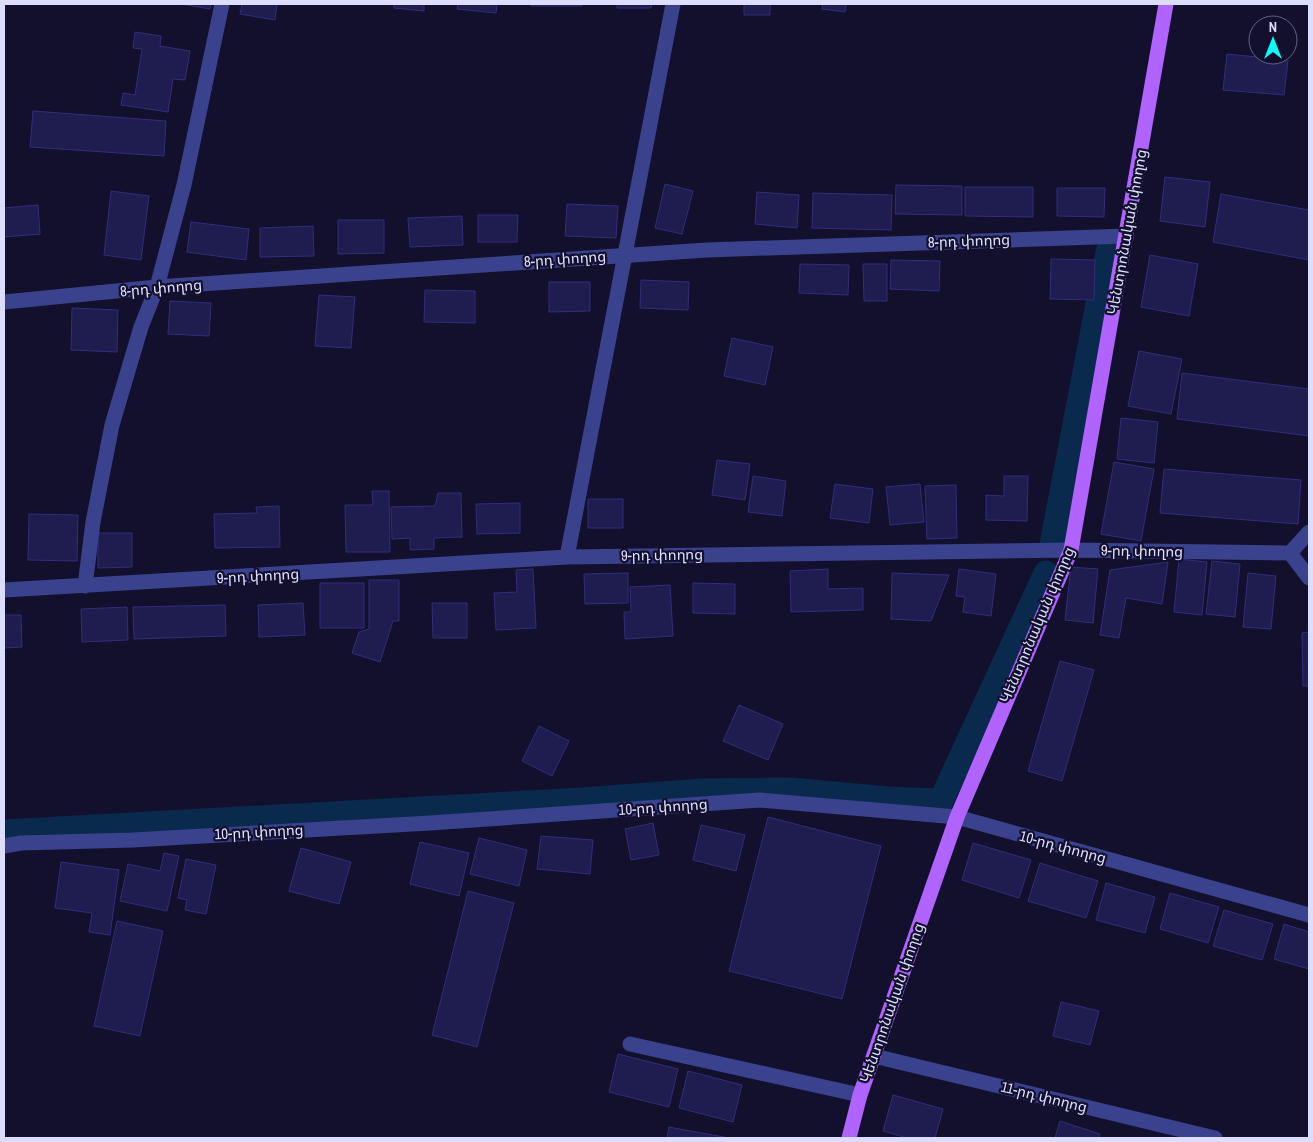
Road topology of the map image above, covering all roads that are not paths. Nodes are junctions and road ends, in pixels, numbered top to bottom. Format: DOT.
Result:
graph roads {
  1 [pos="222,4"];
  2 [pos="673,4"];
  3 [pos="1166,4"];
  4 [pos="1127,236"];
  5 [pos="624,255"];
  6 [pos="157,287"];
  7 [pos="4,302"];
  8 [pos="1309,532"];
  9 [pos="1071,550"];
  10 [pos="1290,553"];
  11 [pos="567,557"];
  12 [pos="1309,578"];
  13 [pos="85,586"];
  14 [pos="4,590"];
  15 [pos="956,818"];
  16 [pos="4,846"];
  17 [pos="1309,915"];
  18 [pos="630,1044"];
  19 [pos="874,1056"];
  20 [pos="860,1095"];
  21 [pos="849,1138"];
  22 [pos="1215,1138"];
  1 -- 6 [label="street"];
  2 -- 5 [label="street"];
  3 -- 4 [label="main road, Կենտրոնական փողոց"];
  4 -- 5 [label="street, 8-րդ փողոց"];
  4 -- 9 [label="main road, Կենտրոնական փողոց"];
  5 -- 6 [label="street, 8-րդ փողոց"];
  5 -- 11 [label="street"];
  6 -- 7 [label="street, 8-րդ փողոց"];
  6 -- 13 [label="street"];
  8 -- 10 [label="street"];
  9 -- 10 [label="street, 9-րդ փողոց"];
  9 -- 11 [label="street, 9-րդ փողոց"];
  9 -- 15 [label="main road, Կենտրոնական փողոց"];
  10 -- 12 [label="street"];
  11 -- 13 [label="street, 9-րդ փողոց"];
  13 -- 14 [label="street, 9-րդ փողոց"];
  15 -- 16 [label="street, 10-րդ փողոց"];
  15 -- 17 [label="street, 10-րդ փողոց"];
  15 -- 19 [label="main road, Կենտրոնական փողոց"];
  18 -- 20 [label="street"];
  19 -- 20 [label="main road, Կենտրոնական փողոց"];
  19 -- 22 [label="street, 11-րդ փողոց"];
  20 -- 21 [label="main road, Կենտրոնական փողոց"];
}
